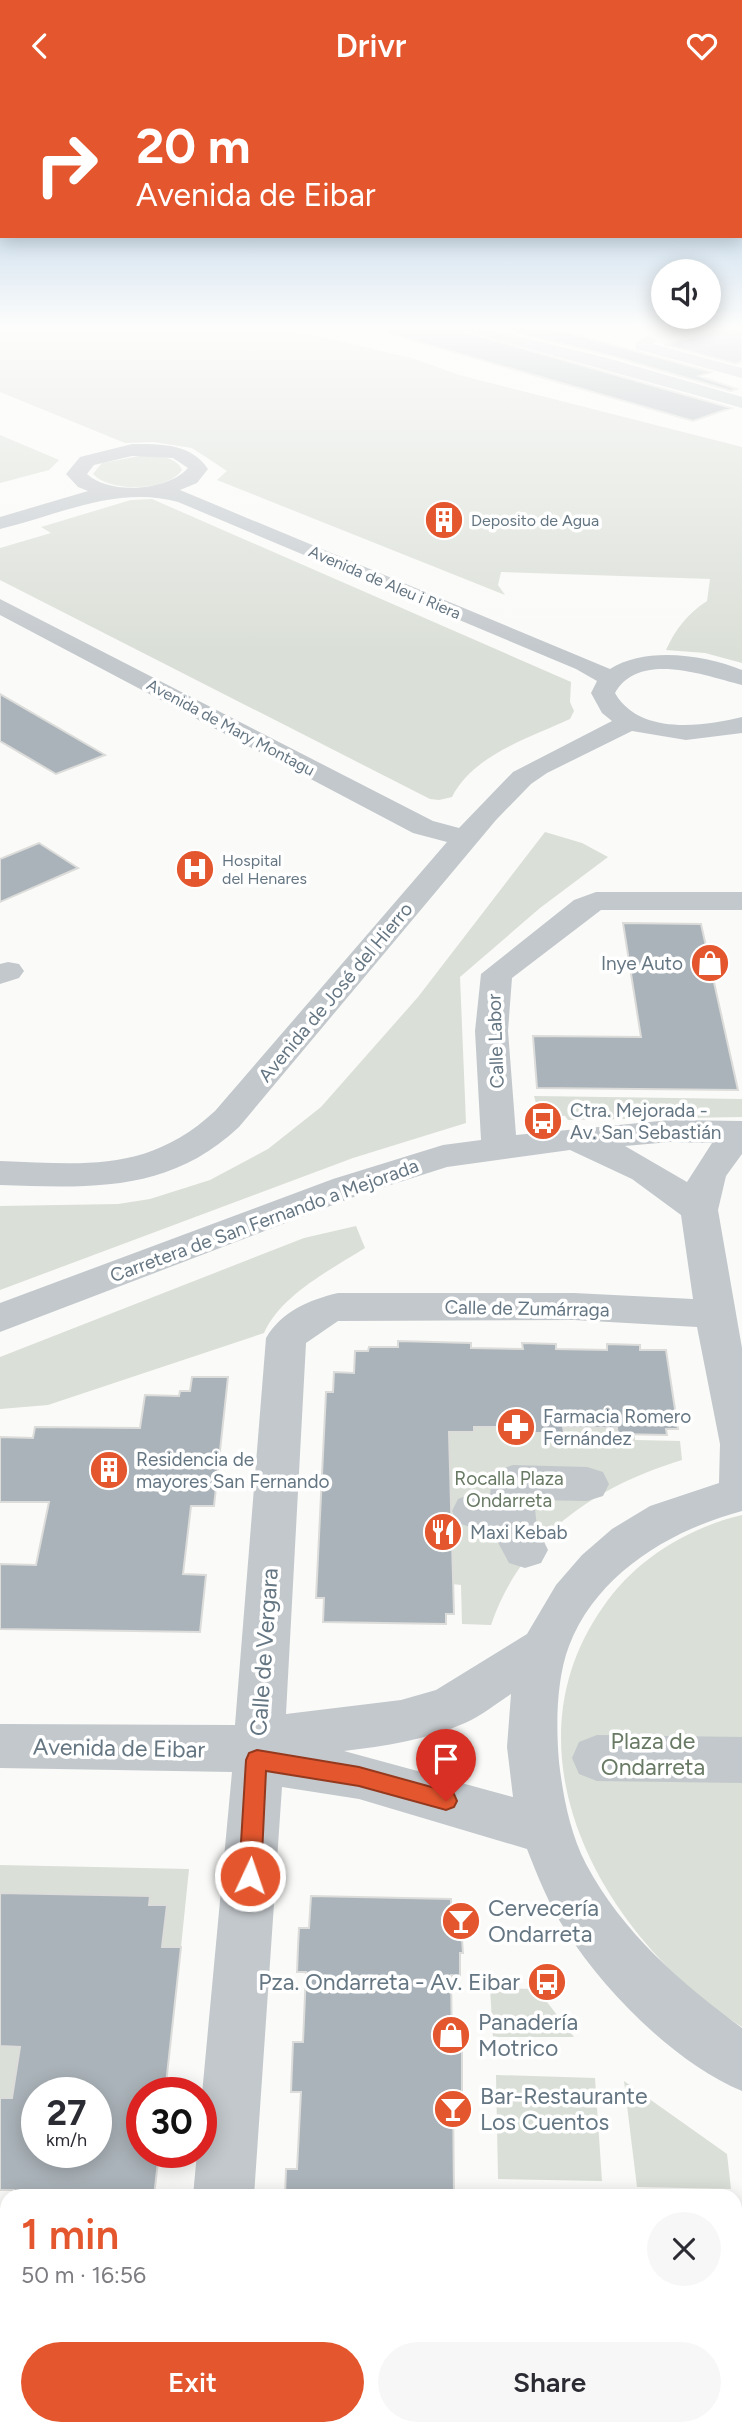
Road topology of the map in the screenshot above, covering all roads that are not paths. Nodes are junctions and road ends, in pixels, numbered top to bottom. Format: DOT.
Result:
graph roads {
  1 [pos="76,474"];
  2 [pos="55,480"];
  3 [pos="188,481"];
  4 [pos="157,490"];
  5 [pos="111,491"];
  6 [pos="0,523"];
  7 [pos="0,606"];
  8 [pos="638,667"];
  9 [pos="742,678"];
  10 [pos="611,679"];
  11 [pos="632,722"];
  12 [pos="742,725"];
  13 [pos="466,838"];
  14 [pos="740,908"];
  15 [pos="742,1134"];
  16 [pos="571,1139"];
  17 [pos="499,1148"];
  18 [pos="0,1173"];
  19 [pos="699,1210"];
  20 [pos="338,1307"];
  21 [pos="716,1315"];
  22 [pos="0,1318"];
  23 [pos="587,1484"];
  24 [pos="742,1494"];
  25 [pos="504,1527"];
  26 [pos="544,1648"];
  27 [pos="0,1746"];
  28 [pos="250,1749"];
  29 [pos="597,1758"];
  30 [pos="742,1760"];
  31 [pos="545,1830"];
  32 [pos="742,2062"];
  33 [pos="223,2189"];
  1 -- 2 [label="street"];
  1 -- 3 [label="street"];
  1 -- 5 [label="street"];
  3 -- 4 [label="street"];
  3 -- 8 [label="street, Avenida de Aleu i Riera"];
  4 -- 5 [label="street"];
  4 -- 10 [label="street, Avenida de Aleu i Riera"];
  5 -- 6 [label="street"];
  7 -- 13 [label="street, Avenida de Mary Montagu"];
  8 -- 9 [label="street"];
  8 -- 10 [label="street"];
  10 -- 11 [label="street"];
  11 -- 12 [label="street"];
  11 -- 13 [label="street, Avenida de José del Hierro"];
  13 -- 18 [label="street, Avenida de José del Hierro"];
  14 -- 17 [label="street, Calle Labor"];
  15 -- 16 [label="street, Carretera de San Fernando a Mejorada"];
  15 -- 19 [label="street"];
  16 -- 17 [label="street, Carretera de San Fernando a Mejorada"];
  16 -- 19 [label="street"];
  17 -- 22 [label="street, Carretera de San Fernando a Mejorada"];
  19 -- 21 [label="street"];
  20 -- 21 [label="street, Calle de Zumárraga"];
  20 -- 28 [label="street, Calle de Vergara"];
  21 -- 24 [label="street"];
  23 -- 25 [label="street"];
  24 -- 26 [label="street"];
  26 -- 28 [label="street, Avenida de Eibar"];
  26 -- 31 [label="street"];
  27 -- 28 [label="street, Avenida de Eibar"];
  28 -- 31 [label="street, Avenida de Eibar"];
  28 -- 33 [label="street, Calle de Vergara"];
  29 -- 30 [label="street"];
  31 -- 32 [label="street"];
}
